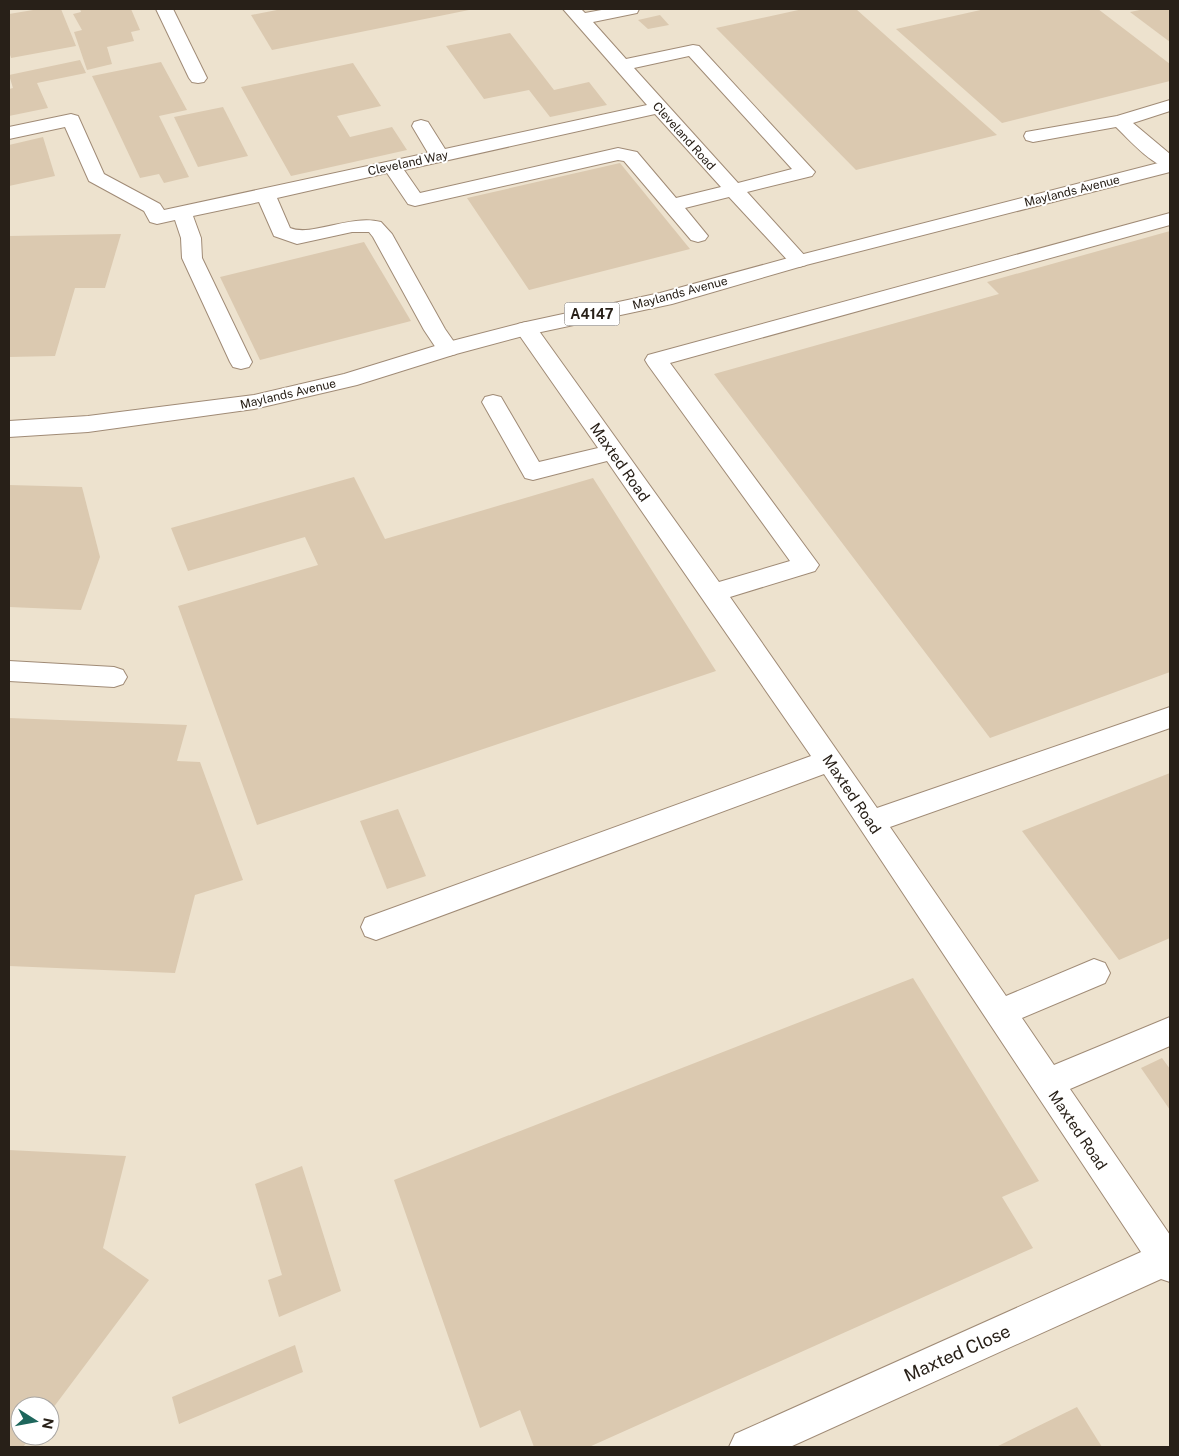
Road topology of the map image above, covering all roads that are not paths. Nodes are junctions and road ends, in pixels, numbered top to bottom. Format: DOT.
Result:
graph roads {
  1 [pos="164,9"];
  2 [pos="631,9"];
  3 [pos="577,14"];
  4 [pos="621,63"];
  5 [pos="599,67"];
  6 [pos="198,78"];
  7 [pos="1170,105"];
  8 [pos="659,108"];
  9 [pos="1120,121"];
  10 [pos="420,126"];
  11 [pos="9,133"];
  12 [pos="1033,136"];
  13 [pos="440,156"];
  14 [pos="1170,164"];
  15 [pos="393,166"];
  16 [pos="732,189"];
  17 [pos="266,194"];
  18 [pos="672,205"];
  19 [pos="182,213"];
  20 [pos="1170,219"];
  21 [pos="698,236"];
  22 [pos="799,261"];
  23 [pos="526,329"];
  24 [pos="448,349"];
  25 [pos="241,362"];
  26 [pos="493,402"];
  27 [pos="9,429"];
  28 [pos="613,452"];
  29 [pos="713,593"];
  30 [pos="9,671"];
  31 [pos="114,677"];
  32 [pos="1170,717"];
  33 [pos="829,761"];
  34 [pos="871,822"];
  35 [pos="376,927"];
  36 [pos="1094,973"];
  37 [pos="1000,1013"];
  38 [pos="1170,1031"];
  39 [pos="1047,1083"];
  40 [pos="1168,1262"];
  41 [pos="748,1447"];
  1 -- 6 [label="street"];
  2 -- 3 [label="street"];
  3 -- 4 [label="street, Cleveland Road"];
  4 -- 5 [label="street"];
  4 -- 8 [label="street, Cleveland Road"];
  4 -- 16 [label="street"];
  7 -- 9 [label="street"];
  8 -- 13 [label="street, Cleveland Way"];
  8 -- 16 [label="street, Cleveland Road"];
  9 -- 12 [label="street"];
  9 -- 14 [label="street"];
  10 -- 13 [label="street"];
  11 -- 19 [label="street, Cleveland Way"];
  13 -- 15 [label="street, Cleveland Way"];
  14 -- 22 [label="street, Maylands Avenue / A4147"];
  15 -- 17 [label="street, Cleveland Way"];
  15 -- 18 [label="street"];
  16 -- 18 [label="street"];
  16 -- 22 [label="street, Cleveland Road"];
  17 -- 19 [label="street, Cleveland Way"];
  17 -- 24 [label="street"];
  18 -- 21 [label="street"];
  19 -- 25 [label="street"];
  20 -- 29 [label="street"];
  22 -- 23 [label="street, Maylands Avenue / A4147"];
  23 -- 24 [label="street, Maylands Avenue / A4147"];
  23 -- 28 [label="street, Maxted Road"];
  24 -- 27 [label="street, Maylands Avenue / A4147"];
  26 -- 28 [label="street"];
  28 -- 29 [label="street, Maxted Road"];
  29 -- 33 [label="street, Maxted Road"];
  30 -- 31 [label="street"];
  32 -- 34 [label="street"];
  33 -- 34 [label="street, Maxted Road"];
  33 -- 35 [label="street"];
  34 -- 37 [label="street, Maxted Road"];
  36 -- 37 [label="street"];
  37 -- 39 [label="street, Maxted Road"];
  38 -- 39 [label="street"];
  39 -- 40 [label="street, Maxted Road"];
  40 -- 41 [label="street, Maxted Close"];
}
